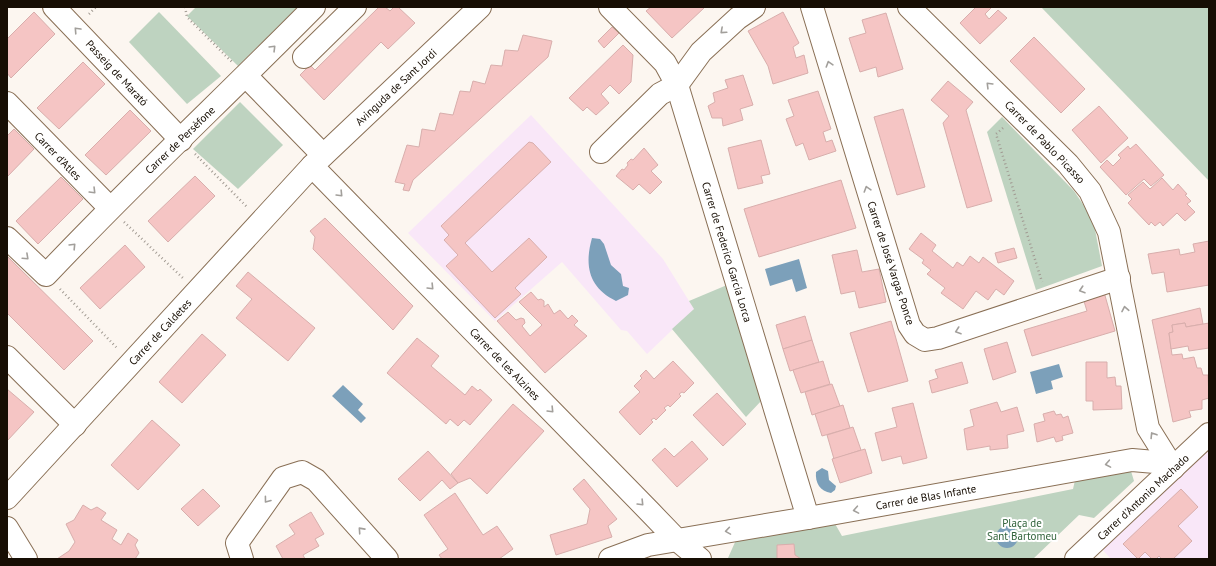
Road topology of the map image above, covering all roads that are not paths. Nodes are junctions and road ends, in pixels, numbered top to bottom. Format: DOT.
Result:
graph roads {
  1 [pos="54,7"];
  2 [pos="314,7"];
  3 [pos="355,7"];
  4 [pos="480,7"];
  5 [pos="610,7"];
  6 [pos="754,7"];
  7 [pos="812,7"];
  8 [pos="909,7"];
  9 [pos="304,57"];
  10 [pos="246,76"];
  11 [pos="677,85"];
  12 [pos="7,103"];
  13 [pos="181,140"];
  14 [pos="601,152"];
  15 [pos="318,161"];
  16 [pos="110,208"];
  17 [pos="7,238"];
  18 [pos="1119,278"];
  19 [pos="7,357"];
  20 [pos="75,425"];
  21 [pos="1209,434"];
  22 [pos="1173,468"];
  23 [pos="7,498"];
  24 [pos="808,518"];
  25 [pos="7,528"];
  26 [pos="677,540"];
  27 [pos="26,559"];
  28 [pos="242,559"];
  29 [pos="387,559"];
  30 [pos="610,559"];
  31 [pos="700,559"];
  32 [pos="1076,559"];
  13 -- 1 [label="street, Passeig de Marató, one-way"];
  10 -- 2 [label="street, Carrer de Persèfone, one-way"];
  3 -- 9 [label="street"];
  4 -- 15 [label="street, Avinguda de Sant Jordi"];
  5 -- 11 [label="street, Carrer de Federico García Lorca"];
  6 -- 11 [label="street, one-way"];
  18 -- 7 [label="street, Carrer de José Vargas Ponce, one-way"];
  18 -- 8 [label="street, Carrer de Pablo Picasso, one-way"];
  10 -- 13 [label="street, Carrer de Persèfone"];
  10 -- 15 [label="street, Carrer de les Alzines"];
  11 -- 14 [label="street"];
  11 -- 24 [label="street, Carrer de Federico García Lorca"];
  12 -- 16 [label="street, Carrer d'Atles, one-way"];
  13 -- 16 [label="street, Carrer de Persèfone"];
  15 -- 20 [label="street, Carrer de Caldetes"];
  15 -- 26 [label="street, Carrer de les Alzines, one-way"];
  17 -- 16 [label="street, Carrer de Persèfone, one-way"];
  22 -- 18 [label="street, Carrer de Pablo Picasso, one-way"];
  19 -- 20 [label="street"];
  20 -- 23 [label="street, Carrer de Caldetes"];
  21 -- 22 [label="street, Carrer d'Antonio Machado"];
  22 -- 24 [label="street, Carrer de Blas Infante, one-way"];
  22 -- 32 [label="street, Carrer d'Antonio Machado"];
  24 -- 26 [label="street, Carrer de Blas Infante, one-way"];
  25 -- 27 [label="street"];
  26 -- 30 [label="street, Carrer de Blas Infante"];
  26 -- 31 [label="street, Carrer de les Alzines"];
  29 -- 28 [label="street, one-way"];
}
